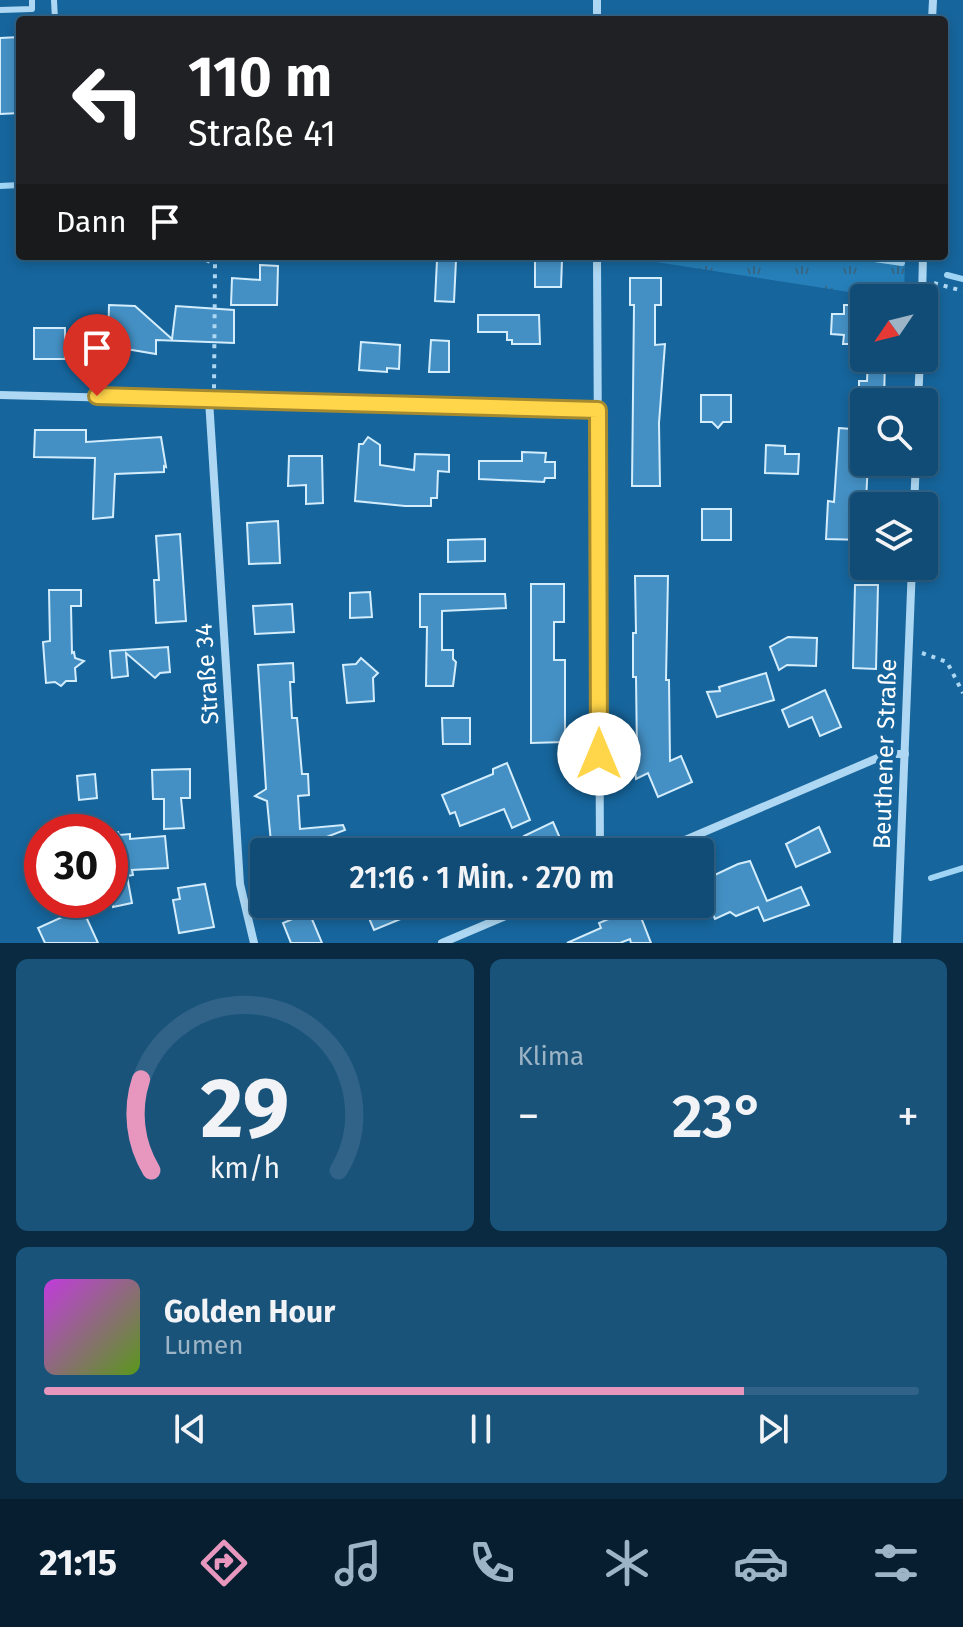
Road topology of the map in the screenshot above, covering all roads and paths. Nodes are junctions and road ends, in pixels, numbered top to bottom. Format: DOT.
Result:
graph roads {
  1 [pos="32,0"];
  2 [pos="0,10"];
  3 [pos="206,260"];
  4 [pos="597,260"];
  5 [pos="923,260"];
  6 [pos="922,280"];
  7 [pos="922,284"];
  8 [pos="963,291"];
  9 [pos="0,395"];
  10 [pos="212,400"];
  11 [pos="598,410"];
  12 [pos="911,580"];
  13 [pos="909,649"];
  14 [pos="963,693"];
  15 [pos="905,754"];
  16 [pos="600,838"];
  17 [pos="690,838"];
  18 [pos="501,918"];
  19 [pos="254,943"];
  20 [pos="442,943"];
  21 [pos="897,943"];
  1 -- 2 [label="lane"];
  3 -- 10 [label="path"];
  4 -- 11 [label="street"];
  5 -- 6 [label="street"];
  6 -- 7 [label="street"];
  6 -- 8 [label="path"];
  9 -- 10 [label="street"];
  10 -- 11 [label="street"];
  10 -- 19 [label="street, Straße 34"];
  11 -- 16 [label="street"];
  12 -- 13 [label="street, Beuthener Straße"];
  13 -- 14 [label="path"];
  13 -- 15 [label="street, Beuthener Straße"];
  15 -- 17 [label="street"];
  15 -- 21 [label="street, Beuthener Straße"];
  18 -- 20 [label="street"];
}
